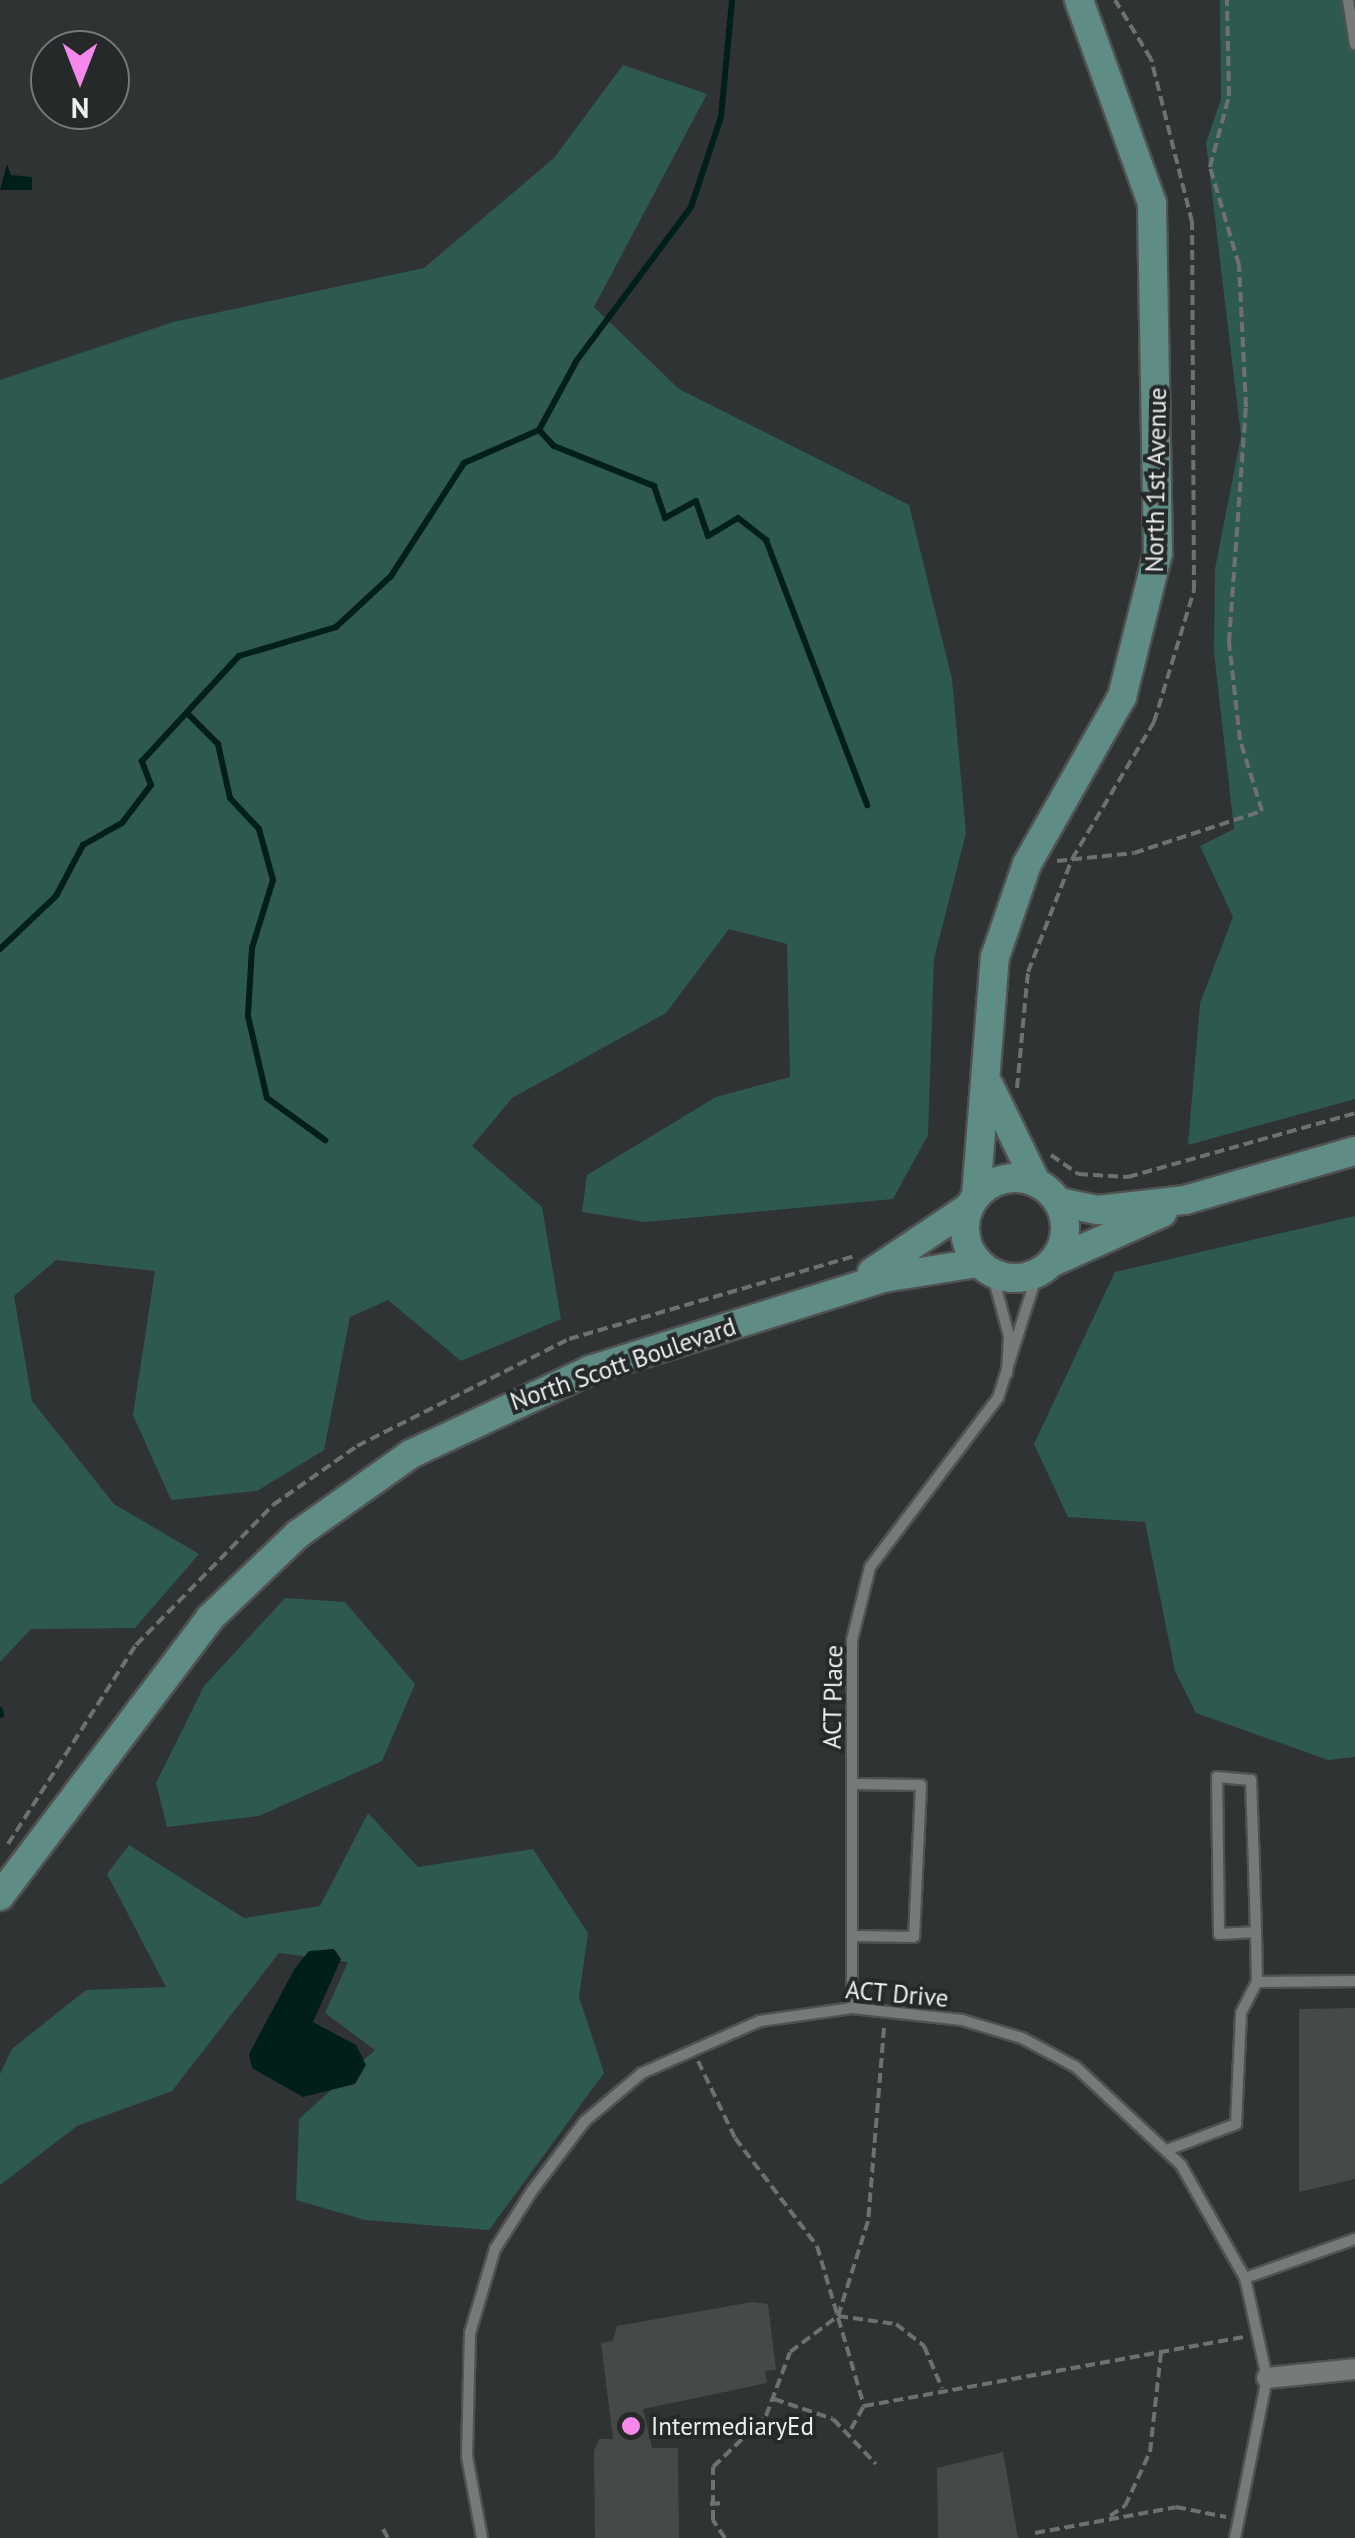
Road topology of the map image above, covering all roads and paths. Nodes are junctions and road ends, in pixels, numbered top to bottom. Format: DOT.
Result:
graph roads {
  1 [pos="1078,0"];
  2 [pos="1228,0"];
  3 [pos="1348,0"];
  4 [pos="1355,44"];
  5 [pos="1027,864"];
  6 [pos="982,1057"];
  7 [pos="1355,1152"];
  8 [pos="1036,1182"];
  9 [pos="1185,1200"];
  10 [pos="973,1202"];
  11 [pos="1059,1202"];
  12 [pos="985,1268"];
  13 [pos="1045,1268"];
  14 [pos="850,1287"];
  15 [pos="1007,1374"];
  16 [pos="852,1784"];
  17 [pos="0,1896"];
  18 [pos="1256,1932"];
  19 [pos="852,1936"];
  20 [pos="1355,1981"];
  21 [pos="1257,1982"];
  22 [pos="852,2008"];
  23 [pos="886,2008"];
  24 [pos="691,2047"];
  25 [pos="1167,2150"];
  26 [pos="1355,2239"];
  27 [pos="1245,2278"];
  28 [pos="838,2316"];
  29 [pos="1259,2334"];
  30 [pos="1161,2352"];
  31 [pos="1355,2369"];
  32 [pos="1267,2378"];
  33 [pos="942,2390"];
  34 [pos="774,2398"];
  35 [pos="864,2406"];
  36 [pos="852,2433"];
  37 [pos="876,2464"];
  38 [pos="724,2502"];
  39 [pos="710,2504"];
  40 [pos="1106,2518"];
  41 [pos="1240,2520"];
  42 [pos="383,2528"];
  43 [pos="1035,2532"];
  44 [pos="388,2538"];
  45 [pos="482,2538"];
  46 [pos="725,2538"];
  47 [pos="1235,2538"];
  1 -- 5 [label="main road, North 1st Avenue"];
  2 -- 5 [label="path"];
  3 -- 4 [label="lane"];
  5 -- 6 [label="main road, North 1st Avenue"];
  6 -- 8 [label="main road, North 1st Avenue"];
  6 -- 10 [label="main road, North 1st Avenue"];
  7 -- 9 [label="main road"];
  8 -- 10 [label="main road"];
  8 -- 11 [label="main road"];
  9 -- 11 [label="main road"];
  9 -- 13 [label="main road"];
  10 -- 12 [label="main road"];
  10 -- 14 [label="main road, North Scott Boulevard"];
  11 -- 13 [label="main road"];
  12 -- 13 [label="main road"];
  12 -- 14 [label="main road, North Scott Boulevard"];
  12 -- 15 [label="lane"];
  13 -- 15 [label="lane, ACT Place"];
  14 -- 17 [label="main road, North Scott Boulevard"];
  15 -- 16 [label="lane, ACT Place"];
  16 -- 19 [label="lane, ACT Place"];
  16 -- 19 [label="lane"];
  18 -- 18 [label="lane"];
  18 -- 21 [label="lane"];
  19 -- 22 [label="lane, ACT Place"];
  20 -- 21 [label="lane"];
  21 -- 25 [label="lane"];
  22 -- 23 [label="lane, ACT Drive"];
  22 -- 24 [label="lane, ACT Drive"];
  23 -- 25 [label="lane, ACT Drive"];
  23 -- 28 [label="path"];
  24 -- 28 [label="path"];
  24 -- 45 [label="lane, ACT Drive"];
  25 -- 27 [label="lane, ACT Drive"];
  26 -- 27 [label="lane"];
  27 -- 29 [label="lane, ACT Drive"];
  28 -- 33 [label="path"];
  28 -- 34 [label="path"];
  28 -- 35 [label="path"];
  29 -- 30 [label="path"];
  29 -- 32 [label="lane, ACT Drive"];
  30 -- 33 [label="path"];
  30 -- 40 [label="path"];
  31 -- 32 [label="street"];
  32 -- 41 [label="lane, ACT Drive"];
  33 -- 35 [label="path"];
  34 -- 36 [label="path"];
  34 -- 39 [label="path"];
  35 -- 36 [label="path"];
  36 -- 37 [label="path"];
  38 -- 39 [label="path"];
  39 -- 46 [label="path"];
  40 -- 41 [label="path"];
  40 -- 43 [label="path"];
  41 -- 47 [label="lane, ACT Drive"];
  42 -- 44 [label="path"];
}
